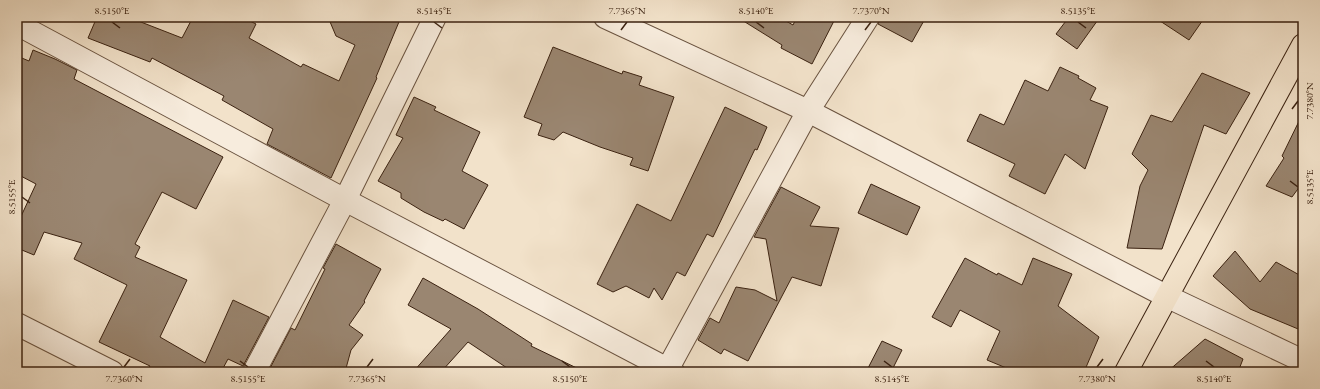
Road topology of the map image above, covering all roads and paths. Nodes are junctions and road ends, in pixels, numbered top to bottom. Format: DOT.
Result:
graph roads {
  1 [pos="435,17"];
  2 [pos="606,17"];
  3 [pos="868,17"];
  4 [pos="17,24"];
  5 [pos="1303,45"];
  6 [pos="808,111"];
  7 [pos="345,200"];
  8 [pos="1166,296"];
  9 [pos="17,324"];
  10 [pos="1303,361"];
  11 [pos="669,371"];
  12 [pos="112,372"];
  13 [pos="254,372"];
  14 [pos="1126,372"];
  1 -- 7 [label="street"];
  2 -- 6 [label="street"];
  3 -- 6 [label="street"];
  4 -- 7 [label="street"];
  5 -- 8 [label="main road"];
  6 -- 8 [label="street"];
  6 -- 11 [label="street"];
  7 -- 11 [label="street"];
  7 -- 13 [label="street"];
  8 -- 10 [label="street"];
  8 -- 14 [label="main road"];
  9 -- 12 [label="street"];
}
